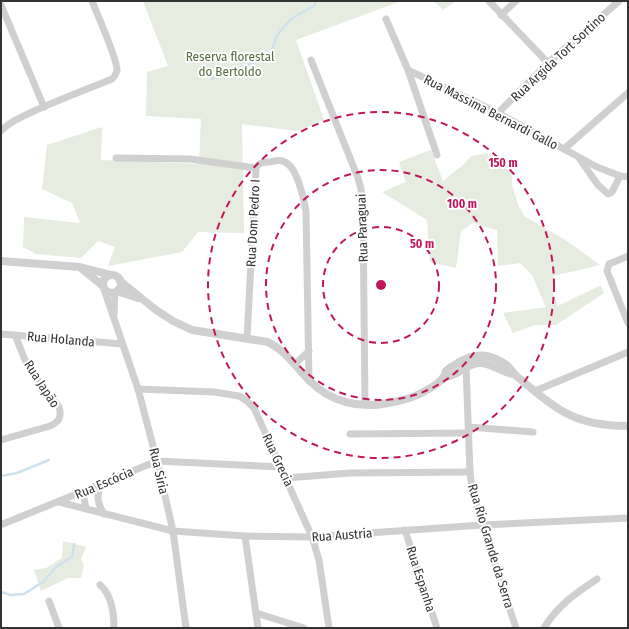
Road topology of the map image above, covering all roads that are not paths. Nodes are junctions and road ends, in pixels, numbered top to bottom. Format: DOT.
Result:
graph roads {
  1 [pos="92,1"];
  2 [pos="489,1"];
  3 [pos="516,1"];
  4 [pos="619,1"];
  5 [pos="1,5"];
  6 [pos="501,15"];
  7 [pos="386,19"];
  8 [pos="311,60"];
  9 [pos="548,63"];
  10 [pos="408,70"];
  11 [pos="628,93"];
  12 [pos="44,107"];
  13 [pos="498,113"];
  14 [pos="1,131"];
  15 [pos="564,149"];
  16 [pos="437,155"];
  17 [pos="579,157"];
  18 [pos="116,158"];
  19 [pos="256,168"];
  20 [pos="624,177"];
  21 [pos="628,256"];
  22 [pos="1,261"];
  23 [pos="80,267"];
  24 [pos="111,275"];
  25 [pos="120,281"];
  26 [pos="103,288"];
  27 [pos="116,292"];
  28 [pos="141,298"];
  29 [pos="113,319"];
  30 [pos="628,323"];
  31 [pos="1,334"];
  32 [pos="15,335"];
  33 [pos="247,338"];
  34 [pos="122,344"];
  35 [pos="309,351"];
  36 [pos="628,352"];
  37 [pos="295,364"];
  38 [pos="466,367"];
  39 [pos="514,374"];
  40 [pos="444,377"];
  41 [pos="309,381"];
  42 [pos="138,389"];
  43 [pos="535,391"];
  44 [pos="365,406"];
  45 [pos="628,426"];
  46 [pos="469,430"];
  47 [pos="533,432"];
  48 [pos="350,434"];
  49 [pos="1,440"];
  50 [pos="157,461"];
  51 [pos="281,467"];
  52 [pos="470,472"];
  53 [pos="286,478"];
  54 [pos="102,483"];
  55 [pos="83,492"];
  56 [pos="59,502"];
  57 [pos="86,509"];
  58 [pos="104,514"];
  59 [pos="628,518"];
  60 [pos="2,524"];
  61 [pos="482,525"];
  62 [pos="405,530"];
  63 [pos="173,531"];
  64 [pos="246,536"];
  65 [pos="312,537"];
  66 [pos="597,579"];
  67 [pos="100,585"];
  68 [pos="49,601"];
  69 [pos="256,613"];
  70 [pos="59,628"];
  71 [pos="114,628"];
  72 [pos="186,628"];
  73 [pos="258,628"];
  74 [pos="304,628"];
  75 [pos="329,628"];
  76 [pos="437,628"];
  77 [pos="516,628"];
  78 [pos="544,628"];
  1 -- 12 [label="street"];
  2 -- 6 [label="street"];
  3 -- 6 [label="street"];
  4 -- 9 [label="street, Rua Argida Tort Sortino"];
  5 -- 12 [label="street"];
  6 -- 9 [label="street"];
  7 -- 10 [label="street, Rua Massima Bernardi Gallo"];
  8 -- 44 [label="street, Rua Paraguai"];
  9 -- 13 [label="street, Rua Argida Tort Sortino"];
  10 -- 13 [label="street, Rua Massima Bernardi Gallo"];
  10 -- 16 [label="street"];
  11 -- 15 [label="street"];
  12 -- 14 [label="street"];
  13 -- 15 [label="street, Rua Massima Bernardi Gallo"];
  15 -- 17 [label="street, Rua Massima Bernardi Gallo"];
  17 -- 20 [label="street, Rua Massima Bernardi Gallo"];
  17 -- 20 [label="street"];
  18 -- 19 [label="street"];
  19 -- 33 [label="street, Rua Dom Pedro I"];
  19 -- 35 [label="street, Rua Dom Pedro I"];
  21 -- 30 [label="street"];
  22 -- 23 [label="street"];
  23 -- 24 [label="street"];
  23 -- 26 [label="street"];
  24 -- 25 [label="street"];
  24 -- 26 [label="street"];
  25 -- 27 [label="street"];
  25 -- 28 [label="street"];
  26 -- 27 [label="street"];
  26 -- 29 [label="street, Rua Siria"];
  27 -- 28 [label="street"];
  27 -- 29 [label="street, Rua Siria"];
  28 -- 33 [label="street"];
  29 -- 34 [label="street, Rua Siria"];
  31 -- 32 [label="street, Rua Holanda"];
  32 -- 34 [label="street, Rua Holanda"];
  32 -- 49 [label="street, Rua Japão"];
  33 -- 37 [label="street"];
  34 -- 42 [label="street, Rua Siria"];
  35 -- 37 [label="street"];
  35 -- 41 [label="street, Rua Dom Pedro I"];
  36 -- 43 [label="street"];
  37 -- 41 [label="street"];
  38 -- 39 [label="street"];
  38 -- 40 [label="street"];
  38 -- 46 [label="street, Rua Rio Grande da Serra"];
  39 -- 40 [label="street"];
  39 -- 43 [label="street"];
  40 -- 44 [label="street"];
  41 -- 44 [label="street"];
  42 -- 50 [label="street, Rua Siria"];
  42 -- 51 [label="street, Rua Grecia"];
  43 -- 45 [label="street"];
  46 -- 47 [label="street"];
  46 -- 48 [label="street"];
  46 -- 52 [label="street, Rua Rio Grande da Serra"];
  50 -- 51 [label="street, Rua Escócia"];
  50 -- 54 [label="street, Rua Escócia"];
  50 -- 63 [label="street, Rua Siria"];
  51 -- 53 [label="street, Rua Grecia"];
  52 -- 53 [label="street"];
  52 -- 61 [label="street, Rua Rio Grande da Serra"];
  53 -- 65 [label="street, Rua Grecia"];
  54 -- 55 [label="street, Rua Escócia"];
  54 -- 58 [label="street"];
  55 -- 56 [label="street, Rua Escócia"];
  55 -- 57 [label="street"];
  56 -- 57 [label="street, Rua Austria"];
  56 -- 60 [label="street, Rua Escócia"];
  57 -- 58 [label="street, Rua Austria"];
  58 -- 63 [label="street, Rua Austria"];
  59 -- 61 [label="street, Rua Austria"];
  61 -- 62 [label="street, Rua Austria"];
  61 -- 77 [label="street, Rua Rio Grande da Serra"];
  62 -- 65 [label="street, Rua Austria"];
  62 -- 76 [label="street, Rua Espanha"];
  63 -- 64 [label="street, Rua Austria"];
  63 -- 72 [label="street, Rua Siria"];
  64 -- 65 [label="street, Rua Austria"];
  64 -- 69 [label="street"];
  65 -- 75 [label="street, Rua Grecia"];
  66 -- 78 [label="street"];
  67 -- 71 [label="street"];
  68 -- 70 [label="street"];
  69 -- 73 [label="street"];
  69 -- 74 [label="street"];
}
